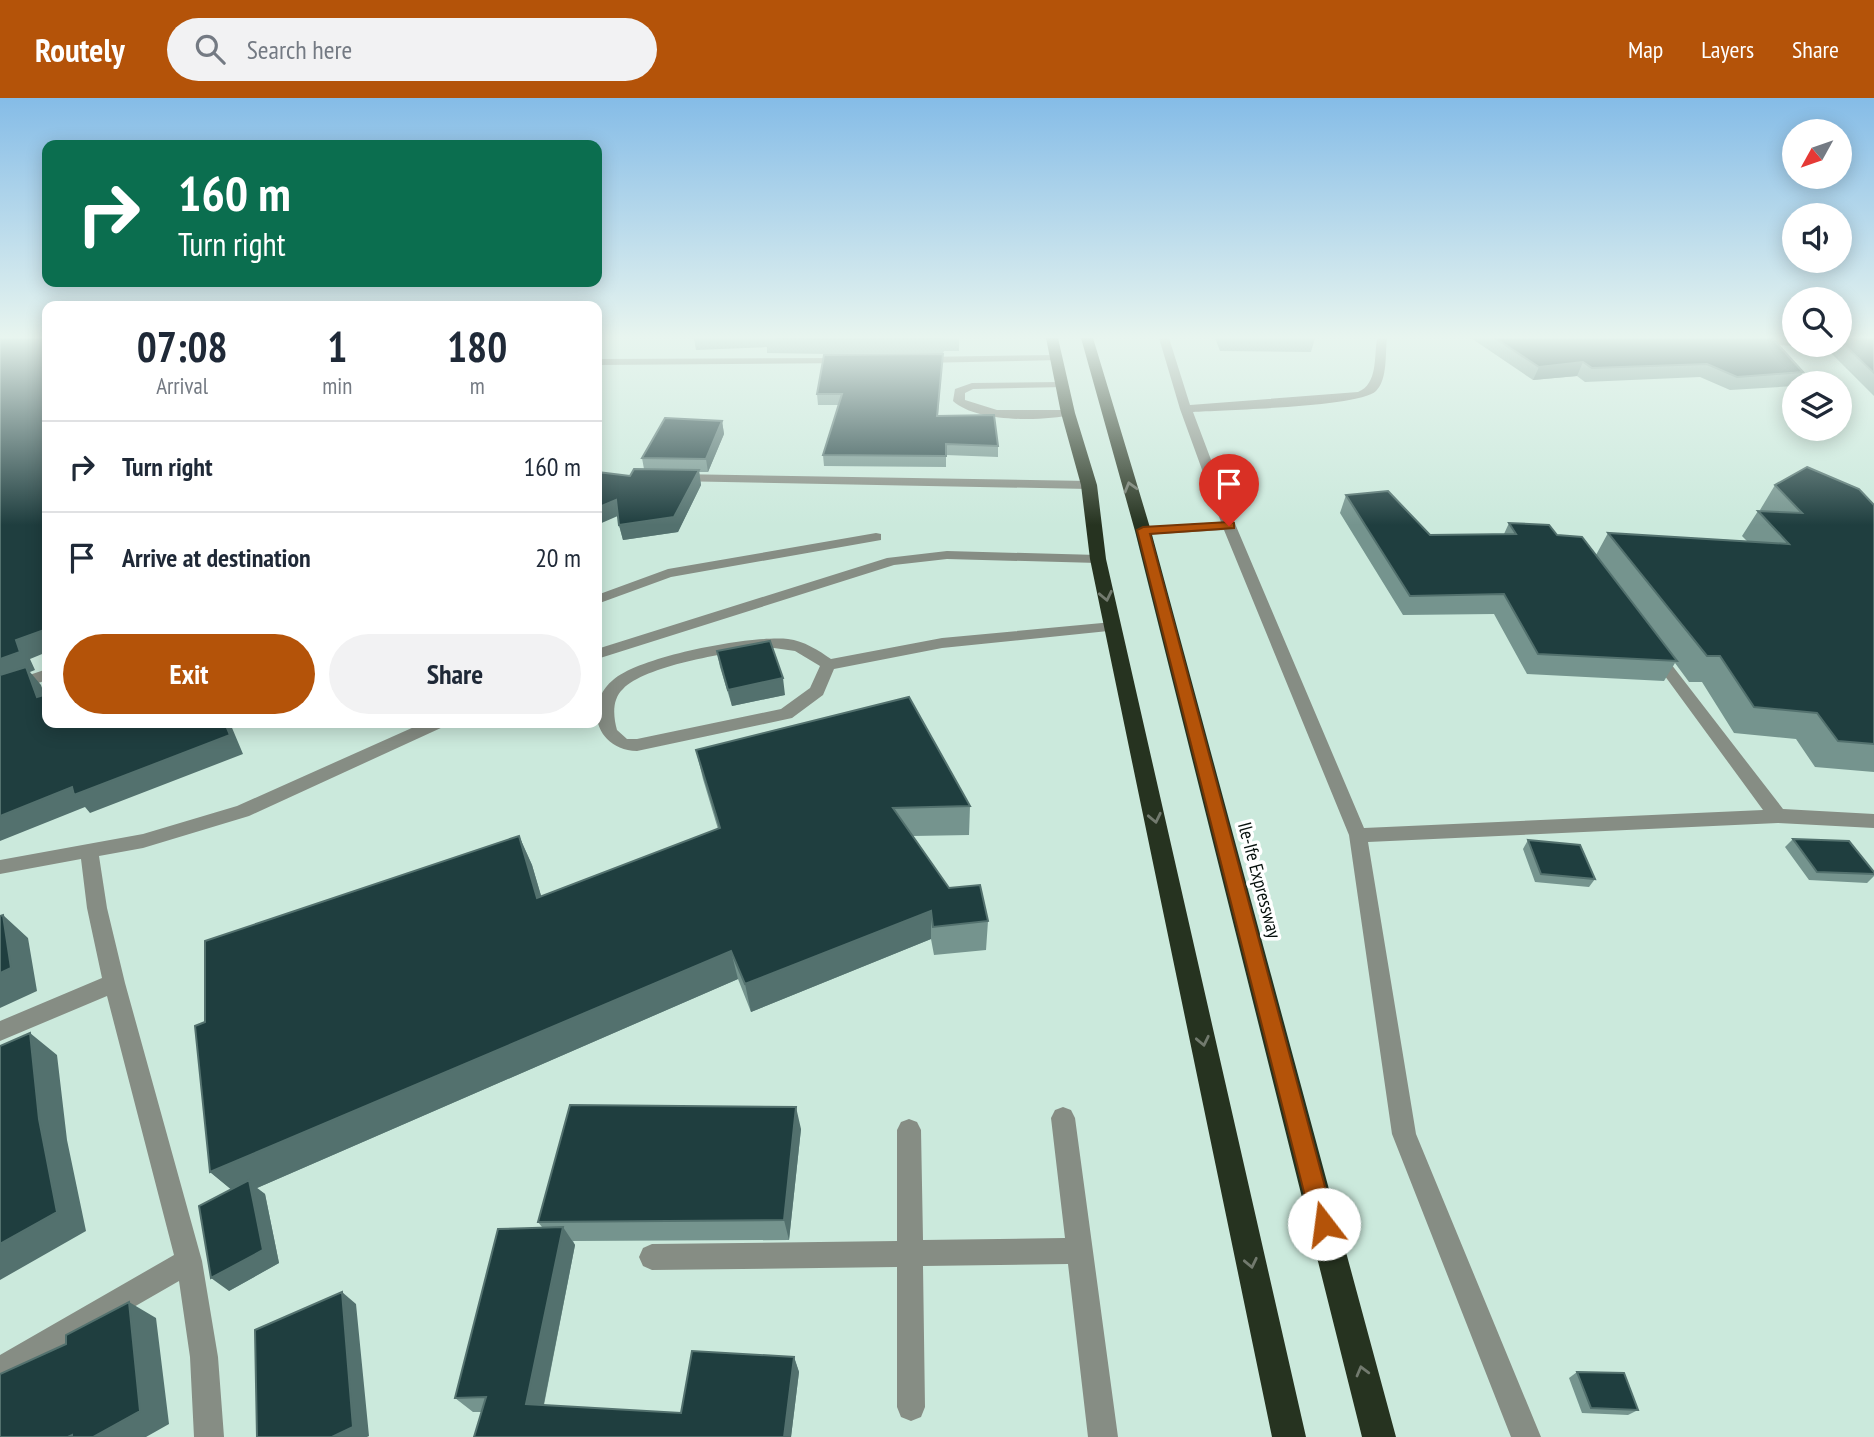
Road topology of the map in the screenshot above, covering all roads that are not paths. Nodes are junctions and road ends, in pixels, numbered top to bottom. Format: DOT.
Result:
graph roads {
  1 [pos="959,400"];
  2 [pos="1065,400"];
  3 [pos="1105,400"];
  4 [pos="1183,400"];
  5 [pos="1308,400"];
  6 [pos="1186,409"];
  7 [pos="1068,413"];
  8 [pos="665,478"];
  9 [pos="1088,485"];
  10 [pos="1229,526"];
  11 [pos="1143,530"];
  12 [pos="876,537"];
  13 [pos="1098,559"];
  14 [pos="602,598"];
  15 [pos="1113,626"];
  16 [pos="1647,642"];
  17 [pos="602,652"];
  18 [pos="828,665"];
  19 [pos="42,676"];
  20 [pos="0,691"];
  21 [pos="426,728"];
  22 [pos="1778,816"];
  23 [pos="1874,821"];
  24 [pos="1358,835"];
  25 [pos="89,850"];
  26 [pos="0,867"];
  27 [pos="114,983"];
  28 [pos="0,1031"];
  29 [pos="1063,1118"];
  30 [pos="909,1130"];
  31 [pos="1080,1251"];
  32 [pos="912,1253"];
  33 [pos="652,1257"];
  34 [pos="189,1261"];
  35 [pos="0,1370"];
  36 [pos="911,1407"];
  37 [pos="209,1437"];
  38 [pos="1103,1437"];
  39 [pos="1289,1437"];
  40 [pos="1379,1437"];
  41 [pos="1526,1437"];
  1 -- 7 [label="street"];
  2 -- 7 [label="highway"];
  11 -- 3 [label="highway, Ile-Ife Expressway, one-way"];
  4 -- 6 [label="street"];
  5 -- 6 [label="street"];
  6 -- 10 [label="street"];
  7 -- 9 [label="highway"];
  8 -- 9 [label="street"];
  9 -- 13 [label="highway"];
  10 -- 11 [label="street"];
  10 -- 24 [label="street"];
  40 -- 11 [label="highway, Ile-Ife Expressway, one-way"];
  12 -- 14 [label="street"];
  13 -- 15 [label="highway, one-way"];
  13 -- 17 [label="street"];
  15 -- 18 [label="street"];
  15 -- 39 [label="highway, one-way"];
  16 -- 22 [label="street"];
  18 -- 18 [label="street"];
  19 -- 20 [label="street"];
  21 -- 25 [label="street"];
  22 -- 23 [label="street"];
  22 -- 24 [label="street"];
  24 -- 41 [label="street"];
  25 -- 26 [label="street"];
  25 -- 27 [label="street"];
  27 -- 28 [label="street"];
  27 -- 34 [label="street"];
  29 -- 31 [label="street"];
  30 -- 32 [label="street"];
  31 -- 32 [label="street"];
  31 -- 38 [label="street"];
  32 -- 33 [label="street"];
  32 -- 36 [label="street"];
  34 -- 35 [label="street"];
  34 -- 37 [label="street"];
}
